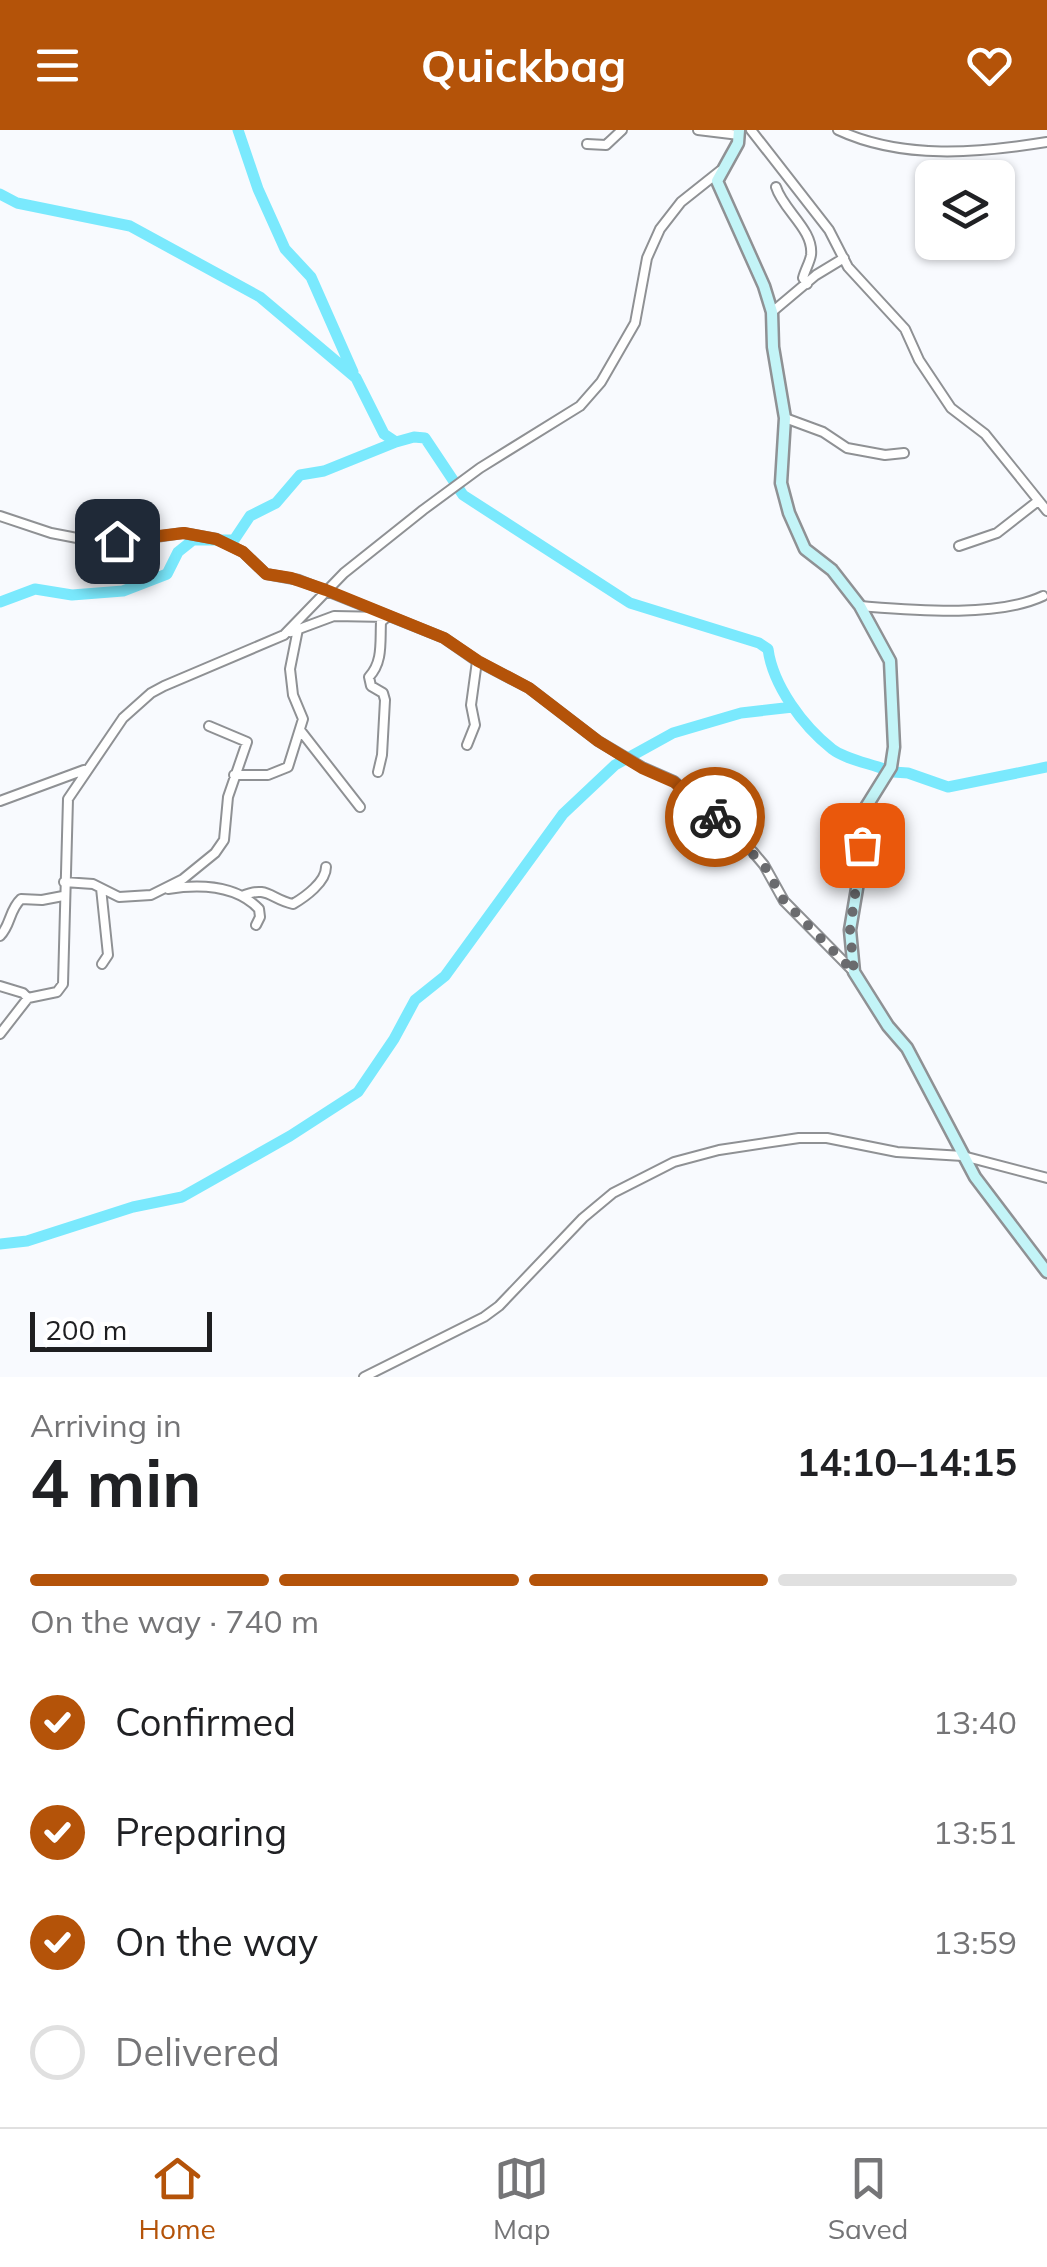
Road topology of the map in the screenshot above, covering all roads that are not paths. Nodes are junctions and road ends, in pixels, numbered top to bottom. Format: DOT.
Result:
graph roads {
  1 [pos="622,130"];
  2 [pos="698,130"];
  3 [pos="751,130"];
  4 [pos="838,130"];
  5 [pos="739,133"];
  6 [pos="1047,142"];
  7 [pos="587,144"];
  8 [pos="720,172"];
  9 [pos="776,188"];
  10 [pos="808,203"];
  11 [pos="791,213"];
  12 [pos="844,258"];
  13 [pos="808,284"];
  14 [pos="772,312"];
  15 [pos="785,418"];
  16 [pos="904,453"];
  17 [pos="1038,502"];
  18 [pos="1047,510"];
  19 [pos="0,516"];
  20 [pos="959,546"];
  21 [pos="326,590"];
  22 [pos="1043,596"];
  23 [pos="860,606"];
  24 [pos="387,617"];
  25 [pos="298,628"];
  26 [pos="284,635"];
  27 [pos="478,661"];
  28 [pos="209,726"];
  29 [pos="300,730"];
  30 [pos="467,745"];
  31 [pos="84,770"];
  32 [pos="378,772"];
  33 [pos="234,775"];
  34 [pos="0,801"];
  35 [pos="360,807"];
  36 [pos="326,867"];
  37 [pos="64,882"];
  38 [pos="100,888"];
  39 [pos="164,890"];
  40 [pos="63,896"];
  41 [pos="242,896"];
  42 [pos="256,925"];
  43 [pos="0,936"];
  44 [pos="102,964"];
  45 [pos="854,972"];
  46 [pos="2,985"];
  47 [pos="28,998"];
  48 [pos="0,1034"];
  49 [pos="963,1156"];
  50 [pos="1047,1178"];
  51 [pos="1047,1272"];
  52 [pos="364,1377"];
  1 -- 7 [label="street"];
  2 -- 5 [label="street"];
  3 -- 10 [label="street"];
  4 -- 6 [label="street"];
  5 -- 8 [label="street"];
  8 -- 14 [label="street"];
  8 -- 21 [label="street"];
  9 -- 11 [label="street"];
  10 -- 11 [label="street"];
  10 -- 12 [label="street"];
  11 -- 13 [label="street"];
  12 -- 13 [label="street"];
  12 -- 17 [label="street"];
  13 -- 14 [label="street"];
  14 -- 15 [label="street"];
  15 -- 16 [label="street"];
  15 -- 23 [label="street"];
  17 -- 18 [label="street"];
  17 -- 20 [label="street"];
  19 -- 21 [label="street"];
  21 -- 24 [label="street"];
  21 -- 26 [label="street"];
  22 -- 23 [label="street"];
  23 -- 45 [label="street"];
  24 -- 25 [label="street"];
  24 -- 27 [label="street"];
  24 -- 32 [label="street"];
  25 -- 26 [label="street"];
  25 -- 29 [label="street"];
  26 -- 31 [label="street"];
  27 -- 30 [label="street"];
  27 -- 45 [label="street"];
  28 -- 33 [label="street"];
  29 -- 33 [label="street"];
  29 -- 35 [label="street"];
  31 -- 34 [label="street"];
  31 -- 37 [label="street"];
  33 -- 39 [label="street"];
  36 -- 41 [label="street"];
  37 -- 38 [label="street"];
  37 -- 40 [label="street"];
  38 -- 39 [label="street"];
  38 -- 44 [label="street"];
  39 -- 41 [label="street"];
  40 -- 43 [label="street"];
  40 -- 47 [label="street"];
  41 -- 42 [label="street"];
  45 -- 49 [label="street"];
  46 -- 47 [label="street"];
  47 -- 48 [label="street"];
  49 -- 50 [label="street"];
  49 -- 51 [label="street"];
  49 -- 52 [label="street"];
}
